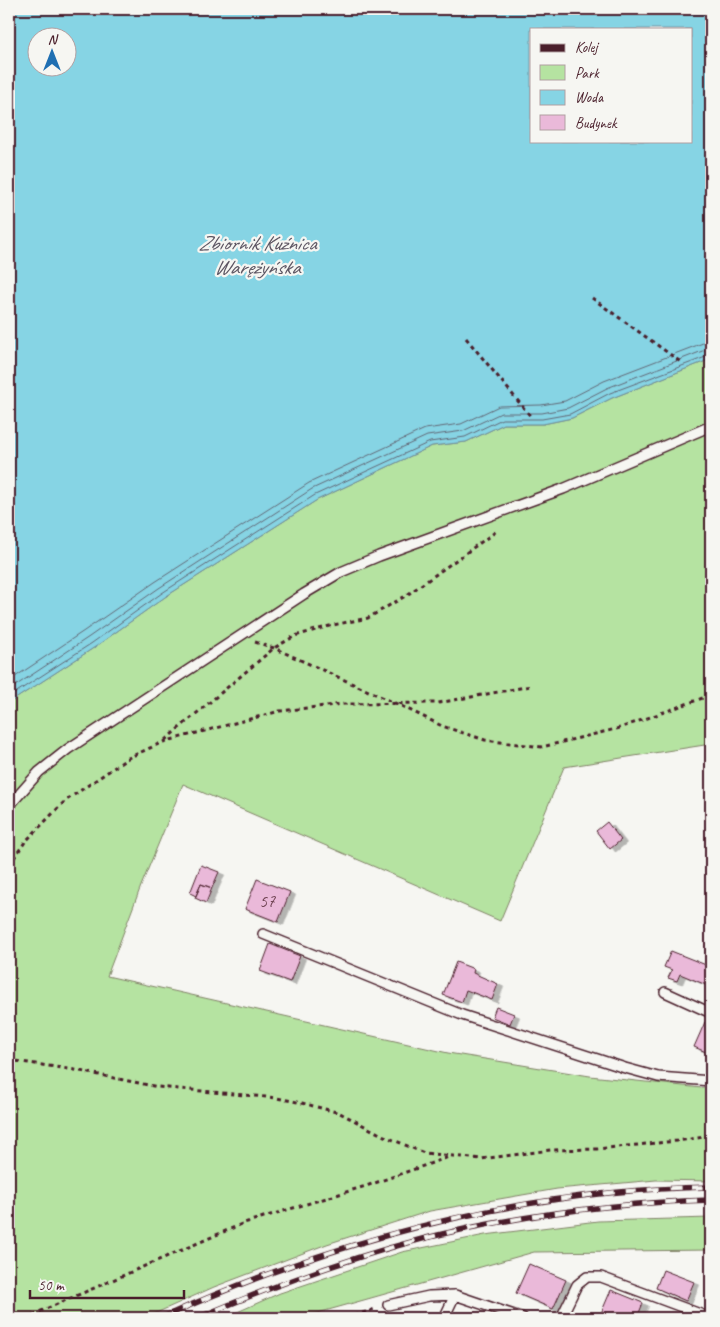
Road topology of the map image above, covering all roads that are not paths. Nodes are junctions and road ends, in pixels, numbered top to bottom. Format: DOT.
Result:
graph roads {
  1 [pos="711,426"];
  2 [pos="9,806"];
  3 [pos="263,934"];
  4 [pos="665,992"];
  5 [pos="711,1013"];
  6 [pos="711,1081"];
  7 [pos="455,1295"];
  8 [pos="388,1305"];
  9 [pos="444,1318"];
  10 [pos="523,1318"];
  11 [pos="561,1318"];
  12 [pos="711,1318"];
  1 -- 2 [label="lane"];
  3 -- 6 [label="lane"];
  4 -- 5 [label="lane"];
  7 -- 8 [label="lane"];
  7 -- 9 [label="lane"];
  7 -- 10 [label="lane"];
  11 -- 12 [label="lane"];
}
